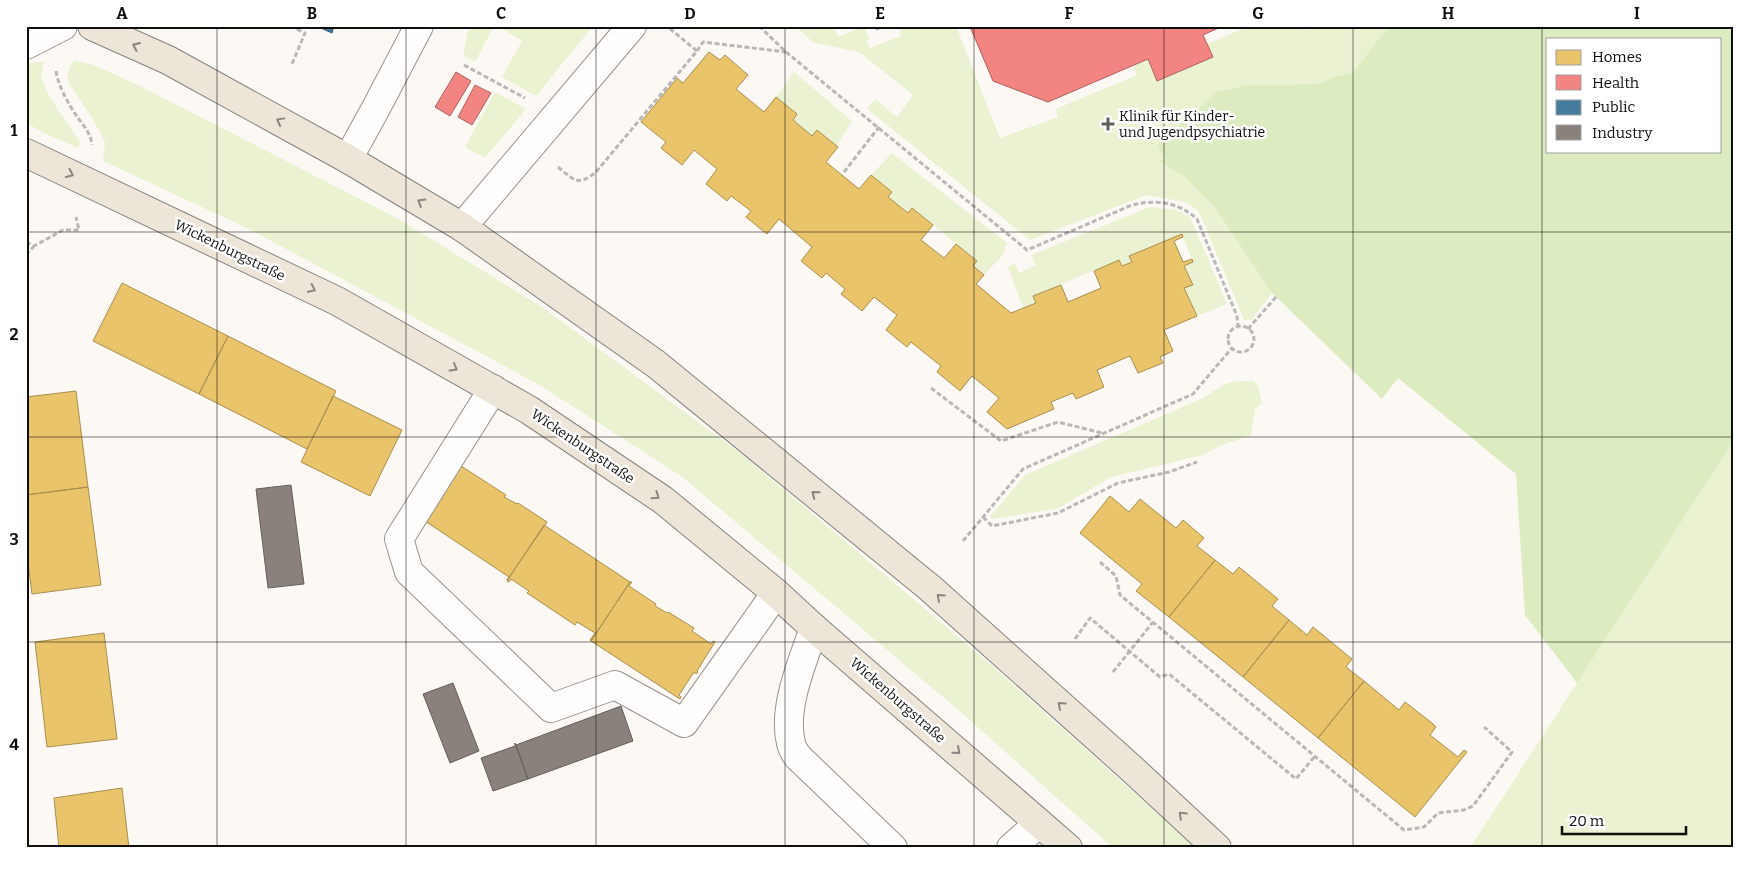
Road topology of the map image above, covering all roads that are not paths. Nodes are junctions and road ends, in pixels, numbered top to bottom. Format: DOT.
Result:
graph roads {
  1 [pos="63,26"];
  2 [pos="92,26"];
  3 [pos="419,26"];
  4 [pos="632,26"];
  5 [pos="26,45"];
  6 [pos="26,154"];
  7 [pos="348,159"];
  8 [pos="462,228"];
  9 [pos="493,389"];
  10 [pos="776,593"];
  11 [pos="814,628"];
  12 [pos="1039,823"];
  13 [pos="893,848"];
  14 [pos="1011,848"];
  15 [pos="1068,848"];
  16 [pos="1217,848"];
  1 -- 5 [label="street"];
  7 -- 2 [label="main road, one-way"];
  3 -- 7 [label="street"];
  4 -- 8 [label="street"];
  6 -- 9 [label="main road, Wickenburgstraße, one-way"];
  8 -- 7 [label="main road, one-way"];
  16 -- 8 [label="main road, one-way"];
  9 -- 10 [label="main road, Wickenburgstraße, one-way"];
  9 -- 10 [label="street"];
  10 -- 11 [label="main road, Wickenburgstraße"];
  11 -- 12 [label="main road, Wickenburgstraße, one-way"];
  11 -- 13 [label="street"];
  12 -- 14 [label="street"];
  12 -- 15 [label="main road, Wickenburgstraße"];
}
